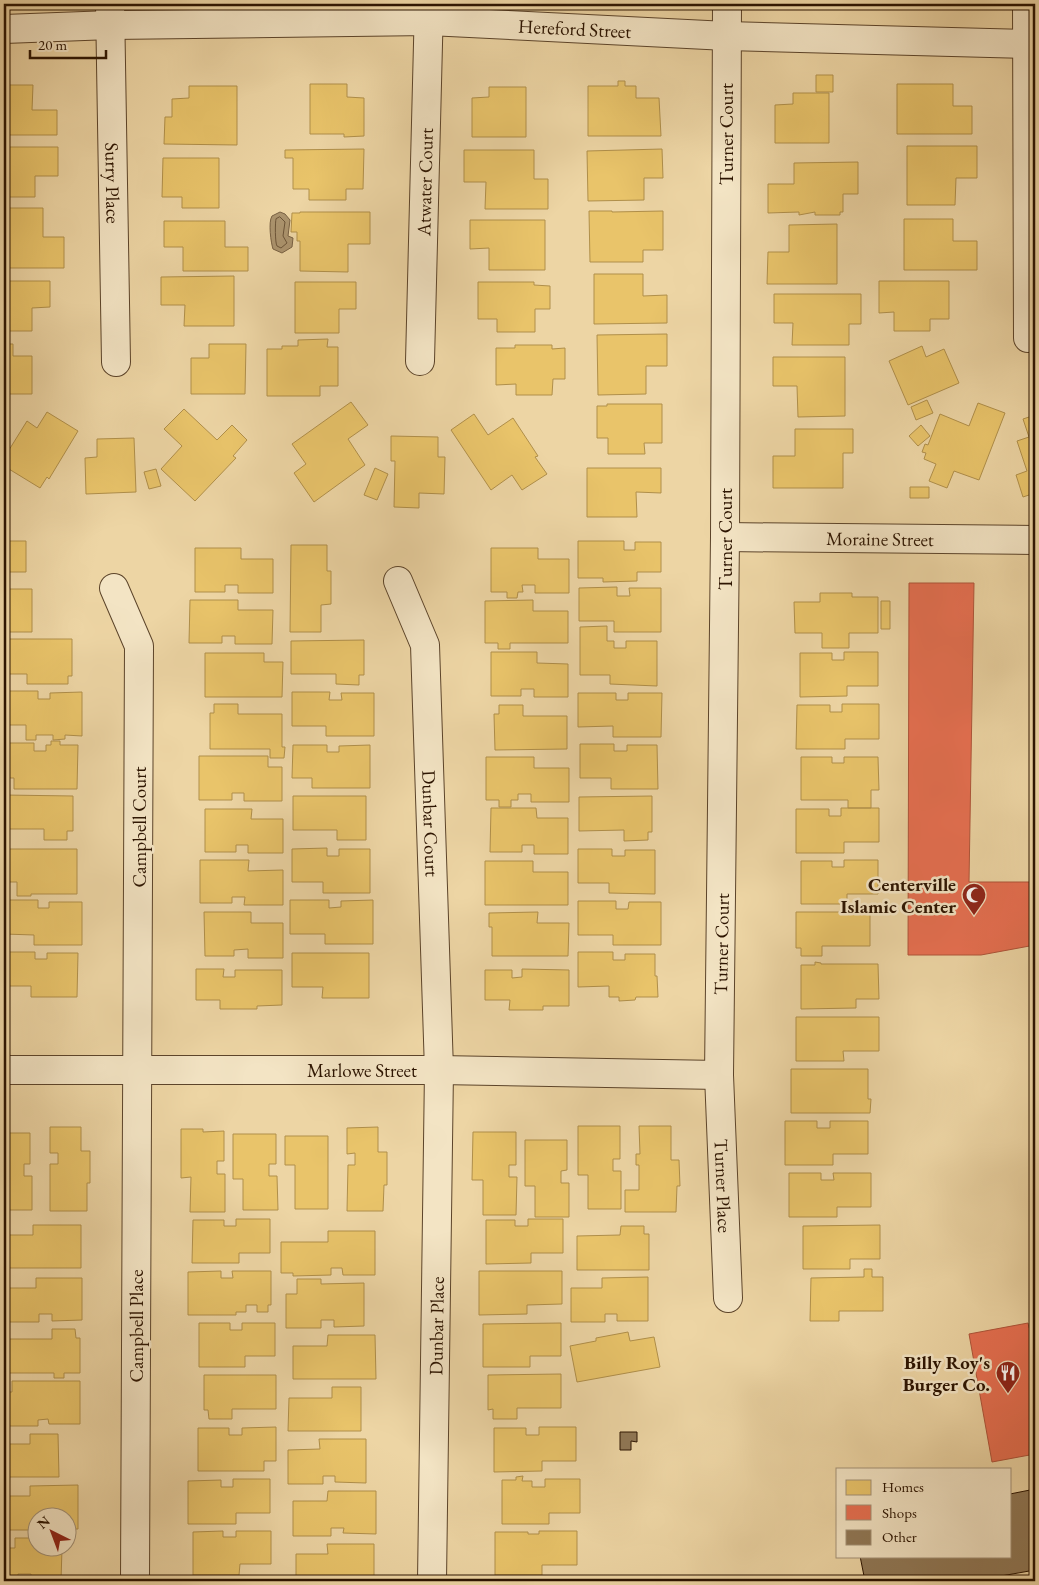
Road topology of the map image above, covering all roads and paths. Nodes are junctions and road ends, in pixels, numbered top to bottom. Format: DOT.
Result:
graph roads {
  1 [pos="727,4"];
  2 [pos="1027,4"];
  3 [pos="429,13"];
  4 [pos="110,15"];
  5 [pos="4,29"];
  6 [pos="726,36"];
  7 [pos="1027,44"];
  8 [pos="1028,338"];
  9 [pos="420,361"];
  10 [pos="116,362"];
  11 [pos="725,537"];
  12 [pos="1035,540"];
  13 [pos="398,581"];
  14 [pos="114,588"];
  15 [pos="4,1070"];
  16 [pos="439,1070"];
  17 [pos="138,1071"];
  18 [pos="719,1075"];
  19 [pos="728,1298"];
  20 [pos="135,1581"];
  21 [pos="432,1581"];
  1 -- 6 [label="street, Turner Court"];
  2 -- 7 [label="street"];
  3 -- 4 [label="street, Hereford Street"];
  3 -- 6 [label="street, Hereford Street"];
  3 -- 9 [label="street, Atwater Court"];
  4 -- 5 [label="street, Hereford Street"];
  4 -- 10 [label="street, Surry Place"];
  6 -- 7 [label="street, Hereford Street"];
  6 -- 11 [label="street, Turner Court"];
  7 -- 8 [label="street"];
  11 -- 12 [label="street, Moraine Street"];
  11 -- 18 [label="street, Turner Court"];
  13 -- 16 [label="street, Dunbar Court"];
  14 -- 17 [label="street, Campbell Court"];
  15 -- 17 [label="street, Marlowe Street"];
  16 -- 17 [label="street, Marlowe Street"];
  16 -- 18 [label="street, Marlowe Street"];
  16 -- 21 [label="street, Dunbar Place"];
  17 -- 20 [label="street, Campbell Place"];
  18 -- 19 [label="street, Turner Place"];
}
